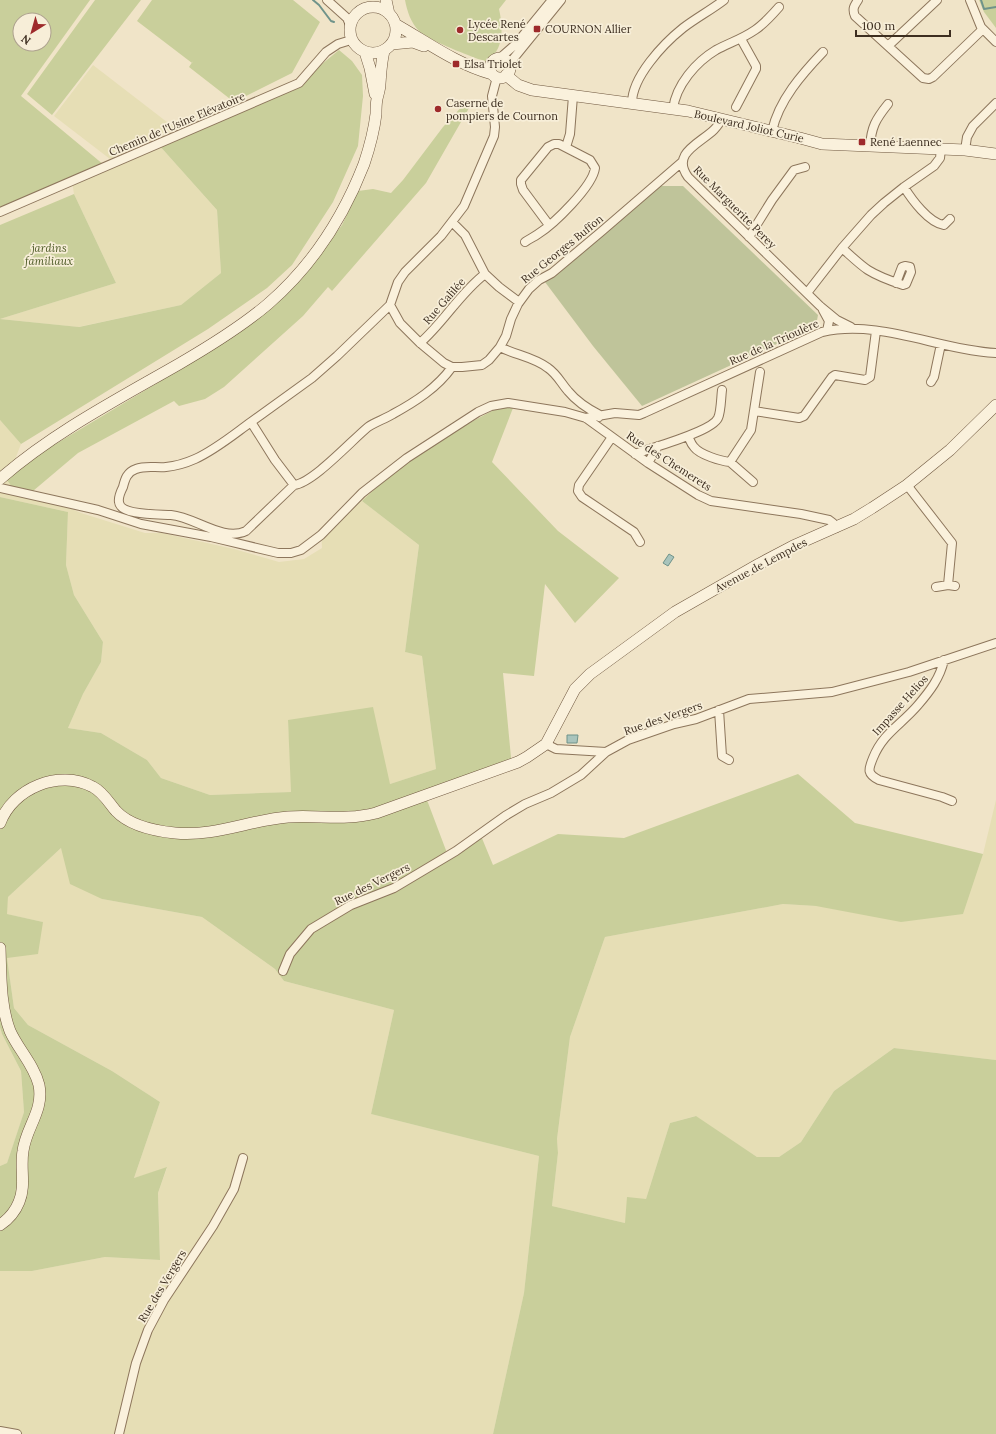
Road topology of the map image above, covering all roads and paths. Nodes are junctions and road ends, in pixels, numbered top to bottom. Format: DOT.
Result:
graph roads {
  1 [pos="327,0"];
  2 [pos="386,0"];
  3 [pos="552,0"];
  4 [pos="561,0"];
  5 [pos="724,0"];
  6 [pos="858,0"];
  7 [pos="937,0"];
  8 [pos="970,0"];
  9 [pos="368,4"];
  10 [pos="779,7"];
  11 [pos="389,14"];
  12 [pos="395,24"];
  13 [pos="350,25"];
  14 [pos="983,28"];
  15 [pos="740,39"];
  16 [pos="351,40"];
  17 [pos="996,42"];
  18 [pos="888,46"];
  19 [pos="388,47"];
  20 [pos="436,50"];
  21 [pos="365,52"];
  22 [pos="823,52"];
  23 [pos="504,61"];
  24 [pos="496,73"];
  25 [pos="573,96"];
  26 [pos="377,100"];
  27 [pos="996,103"];
  28 [pos="632,104"];
  29 [pos="888,104"];
  30 [pos="736,108"];
  31 [pos="673,109"];
  32 [pos="721,119"];
  33 [pos="772,131"];
  34 [pos="566,147"];
  35 [pos="870,147"];
  36 [pos="941,149"];
  37 [pos="965,150"];
  38 [pos="996,154"];
  39 [pos="682,162"];
  40 [pos="805,167"];
  41 [pos="904,187"];
  42 [pos="0,212"];
  43 [pos="950,219"];
  44 [pos="452,222"];
  45 [pos="549,225"];
  46 [pos="749,237"];
  47 [pos="525,242"];
  48 [pos="842,248"];
  49 [pos="485,274"];
  50 [pos="896,283"];
  51 [pos="807,293"];
  52 [pos="519,302"];
  53 [pos="390,305"];
  54 [pos="820,306"];
  55 [pos="837,320"];
  56 [pos="851,328"];
  57 [pos="838,329"];
  58 [pos="827,331"];
  59 [pos="876,331"];
  60 [pos="420,343"];
  61 [pos="941,344"];
  62 [pos="500,347"];
  63 [pos="996,352"];
  64 [pos="452,366"];
  65 [pos="760,372"];
  66 [pos="931,382"];
  67 [pos="722,390"];
  68 [pos="996,405"];
  69 [pos="754,411"];
  70 [pos="616,413"];
  71 [pos="600,416"];
  72 [pos="586,418"];
  73 [pos="251,422"];
  74 [pos="595,424"];
  75 [pos="604,431"];
  76 [pos="688,436"];
  77 [pos="612,437"];
  78 [pos="658,446"];
  79 [pos="635,454"];
  80 [pos="730,462"];
  81 [pos="648,463"];
  82 [pos="0,479"];
  83 [pos="754,482"];
  84 [pos="294,485"];
  85 [pos="907,485"];
  86 [pos="0,488"];
  87 [pos="836,528"];
  88 [pos="640,542"];
  89 [pos="936,587"];
  90 [pos="996,643"];
  91 [pos="944,660"];
  92 [pos="719,710"];
  93 [pos="546,744"];
  94 [pos="606,752"];
  95 [pos="729,760"];
  96 [pos="952,801"];
  97 [pos="0,823"];
  98 [pos="0,948"];
  99 [pos="283,971"];
  100 [pos="243,1158"];
  101 [pos="0,1225"];
  102 [pos="0,1431"];
  103 [pos="17,1434"];
  104 [pos="119,1434"];
  1 -- 13 [label="street"];
  2 -- 11 [label="street"];
  3 -- 23 [label="street"];
  4 -- 23 [label="street"];
  5 -- 28 [label="street"];
  6 -- 18 [label="street"];
  7 -- 18 [label="street"];
  8 -- 14 [label="street"];
  9 -- 11 [label="street"];
  9 -- 13 [label="street"];
  10 -- 15 [label="street"];
  11 -- 12 [label="street"];
  12 -- 19 [label="street"];
  12 -- 20 [label="street, Boulevard Joliot Curie"];
  13 -- 16 [label="street"];
  14 -- 17 [label="street"];
  14 -- 18 [label="street"];
  15 -- 30 [label="street"];
  15 -- 31 [label="street"];
  16 -- 21 [label="street"];
  16 -- 42 [label="street, Chemin de l'Usine Elévatoire"];
  19 -- 20 [label="street, Boulevard Joliot Curie"];
  19 -- 21 [label="street"];
  19 -- 26 [label="street"];
  20 -- 24 [label="street, Boulevard Joliot Curie"];
  21 -- 26 [label="street"];
  22 -- 33 [label="street"];
  23 -- 24 [label="street"];
  23 -- 24 [label="street"];
  24 -- 25 [label="street, Boulevard Joliot Curie"];
  24 -- 44 [label="street"];
  25 -- 28 [label="street, Boulevard Joliot Curie"];
  25 -- 34 [label="street"];
  26 -- 82 [label="street"];
  27 -- 37 [label="street"];
  28 -- 31 [label="street, Boulevard Joliot Curie"];
  29 -- 35 [label="street"];
  31 -- 32 [label="street, Boulevard Joliot Curie"];
  32 -- 33 [label="street, Boulevard Joliot Curie"];
  32 -- 39 [label="street, Rue Marguerite Perey"];
  33 -- 35 [label="street, Boulevard Joliot Curie"];
  34 -- 45 [label="street"];
  34 -- 45 [label="street"];
  35 -- 36 [label="street, Boulevard Joliot Curie"];
  36 -- 37 [label="street, Boulevard Joliot Curie"];
  36 -- 41 [label="street"];
  37 -- 38 [label="street, Boulevard Joliot Curie"];
  39 -- 46 [label="street, Rue Marguerite Perey"];
  39 -- 52 [label="street, Rue Georges Buffon"];
  40 -- 46 [label="street"];
  41 -- 43 [label="street"];
  41 -- 48 [label="street"];
  44 -- 49 [label="street"];
  44 -- 53 [label="street"];
  45 -- 47 [label="street"];
  46 -- 51 [label="street, Rue Marguerite Perey"];
  48 -- 50 [label="street"];
  48 -- 51 [label="street"];
  49 -- 52 [label="street"];
  49 -- 60 [label="street, Rue Galilée"];
  51 -- 54 [label="street, Rue Marguerite Perey"];
  52 -- 62 [label="street, Rue Georges Buffon"];
  53 -- 60 [label="street, Rue Georges Buffon"];
  53 -- 73 [label="street"];
  54 -- 55 [label="street, Rue Marguerite Perey"];
  54 -- 58 [label="street, Rue Marguerite Perey"];
  55 -- 56 [label="street, Rue Marguerite Perey"];
  55 -- 57 [label="street"];
  56 -- 57 [label="street, Rue de la Trioulère"];
  56 -- 59 [label="street, Rue de la Trioulère"];
  57 -- 58 [label="street, Rue de la Trioulère"];
  58 -- 70 [label="street, Rue de la Trioulère"];
  59 -- 61 [label="street, Rue de la Trioulère"];
  59 -- 69 [label="street"];
  60 -- 64 [label="street, Rue Georges Buffon"];
  61 -- 63 [label="street, Rue de la Trioulère"];
  61 -- 66 [label="street"];
  62 -- 64 [label="street, Rue Georges Buffon"];
  62 -- 71 [label="street"];
  64 -- 84 [label="street"];
  65 -- 69 [label="street"];
  67 -- 76 [label="street"];
  68 -- 85 [label="street, Avenue de Lempdes"];
  69 -- 80 [label="street"];
  70 -- 71 [label="street, Rue de la Trioulère"];
  70 -- 75 [label="street"];
  71 -- 72 [label="street, Rue de la Trioulère"];
  71 -- 74 [label="street"];
  72 -- 74 [label="street, Rue des Chemerets"];
  72 -- 86 [label="street, Rue des Chemerets"];
  73 -- 84 [label="street"];
  73 -- 84 [label="street"];
  74 -- 75 [label="street, Rue des Chemerets"];
  75 -- 77 [label="street, Rue des Chemerets"];
  76 -- 78 [label="street"];
  76 -- 80 [label="street"];
  77 -- 79 [label="street, Rue des Chemerets"];
  77 -- 88 [label="street"];
  78 -- 79 [label="street"];
  78 -- 81 [label="street"];
  79 -- 81 [label="street, Rue des Chemerets"];
  80 -- 83 [label="street"];
  81 -- 87 [label="street, Rue des Chemerets"];
  85 -- 87 [label="street, Avenue de Lempdes"];
  85 -- 89 [label="street"];
  87 -- 93 [label="street, Avenue de Lempdes"];
  90 -- 91 [label="street, Rue des Vergers"];
  91 -- 92 [label="street, Rue des Vergers"];
  91 -- 96 [label="street, Impasse Helios"];
  92 -- 94 [label="street, Rue des Vergers"];
  92 -- 95 [label="street"];
  93 -- 94 [label="street"];
  93 -- 97 [label="street"];
  94 -- 99 [label="street, Rue des Vergers"];
  98 -- 101 [label="street"];
  100 -- 104 [label="street, Rue des Vergers"];
  102 -- 103 [label="street"];
}
